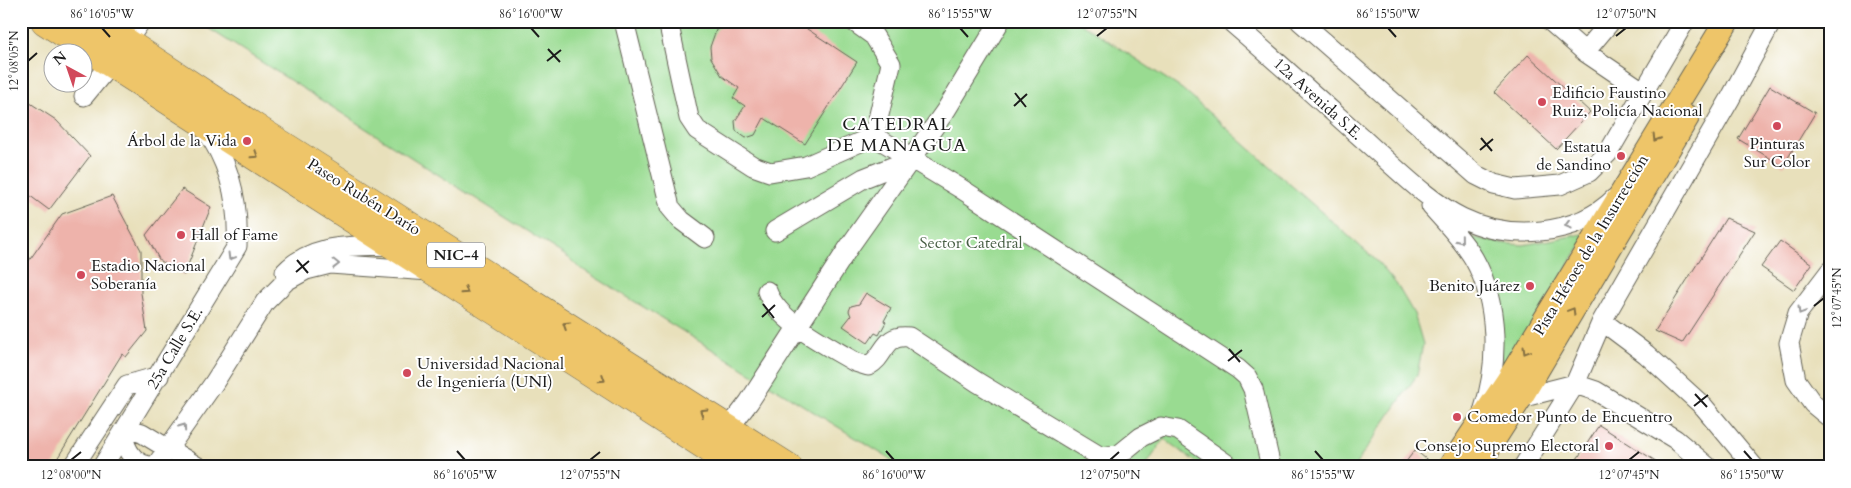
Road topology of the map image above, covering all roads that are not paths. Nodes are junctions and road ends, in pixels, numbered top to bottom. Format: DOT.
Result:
graph roads {
  1 [pos="45,21"];
  2 [pos="56,21"];
  3 [pos="94,21"];
  4 [pos="624,21"];
  5 [pos="668,21"];
  6 [pos="853,21"];
  7 [pos="1000,21"];
  8 [pos="1230,21"];
  9 [pos="1300,21"];
  10 [pos="1550,21"];
  11 [pos="1611,21"];
  12 [pos="1685,21"];
  13 [pos="1727,21"];
  14 [pos="1735,21"];
  15 [pos="1742,21"];
  16 [pos="1772,21"];
  17 [pos="126,42"];
  18 [pos="1714,44"];
  19 [pos="1585,52"];
  20 [pos="1644,92"];
  21 [pos="84,96"];
  22 [pos="195,116"];
  23 [pos="874,136"];
  24 [pos="912,159"];
  25 [pos="1406,177"];
  26 [pos="1624,190"];
  27 [pos="776,231"];
  28 [pos="705,238"];
  29 [pos="391,245"];
  30 [pos="434,271"];
  31 [pos="1830,271"];
  32 [pos="767,291"];
  33 [pos="265,302"];
  34 [pos="1602,321"];
  35 [pos="798,326"];
  36 [pos="159,376"];
  37 [pos="1575,384"];
  38 [pos="1520,398"];
  39 [pos="1830,418"];
  40 [pos="1477,426"];
  41 [pos="729,428"];
  42 [pos="125,430"];
  43 [pos="168,448"];
  44 [pos="1107,462"];
  45 [pos="155,466"];
  46 [pos="73,467"];
  47 [pos="102,467"];
  48 [pos="198,467"];
  49 [pos="738,467"];
  50 [pos="788,467"];
  51 [pos="1232,467"];
  52 [pos="1271,467"];
  53 [pos="1450,467"];
  54 [pos="1476,467"];
  55 [pos="1523,467"];
  56 [pos="1708,467"];
  57 [pos="1754,467"];
  1 -- 17 [label="highway, Paseo Rubén Darío / NIC-4"];
  2 -- 17 [label="highway"];
  3 -- 17 [label="highway, Paseo Rubén Darío / NIC-4"];
  4 -- 28 [label="street"];
  5 -- 23 [label="street"];
  6 -- 23 [label="street"];
  7 -- 24 [label="street"];
  8 -- 25 [label="street, 12a Avenida S.E."];
  9 -- 20 [label="street"];
  10 -- 19 [label="street"];
  11 -- 19 [label="street"];
  12 -- 20 [label="street"];
  13 -- 18 [label="main road, Pista Héroes de la Insurrección"];
  14 -- 18 [label="main road"];
  38 -- 15 [label="main road, Pista Héroes de la Insurrección, one-way"];
  16 -- 34 [label="street"];
  17 -- 21 [label="street"];
  17 -- 22 [label="highway, Paseo Rubén Darío / NIC-4"];
  41 -- 17 [label="highway, Paseo Rubén Darío / NIC-4, one-way"];
  18 -- 26 [label="main road, Pista Héroes de la Insurrección, one-way"];
  19 -- 20 [label="street"];
  22 -- 29 [label="highway, Paseo Rubén Darío / NIC-4, one-way"];
  22 -- 36 [label="street, 25a Calle S.E., one-way"];
  23 -- 24 [label="street"];
  24 -- 27 [label="street"];
  24 -- 35 [label="street"];
  24 -- 52 [label="street"];
  26 -- 25 [label="street, 12a Avenida S.E., one-way"];
  25 -- 40 [label="street, 12a Avenida S.E., one-way"];
  26 -- 40 [label="main road, Pista Héroes de la Insurrección, one-way"];
  29 -- 30 [label="highway, Paseo Rubén Darío / NIC-4"];
  29 -- 33 [label="street"];
  33 -- 30 [label="street, one-way"];
  30 -- 49 [label="highway, Paseo Rubén Darío / NIC-4, one-way"];
  31 -- 39 [label="street, one-way"];
  32 -- 35 [label="street"];
  43 -- 33 [label="street, one-way"];
  34 -- 37 [label="street"];
  34 -- 57 [label="street"];
  35 -- 41 [label="street"];
  35 -- 44 [label="street"];
  36 -- 42 [label="street, 25a Calle S.E."];
  36 -- 46 [label="street"];
  37 -- 38 [label="street"];
  37 -- 55 [label="street"];
  37 -- 56 [label="street"];
  38 -- 54 [label="main road, Pista Héroes de la Insurrección"];
  40 -- 53 [label="main road, Pista Héroes de la Insurrección"];
  41 -- 50 [label="highway, Paseo Rubén Darío / NIC-4"];
  42 -- 43 [label="street"];
  42 -- 45 [label="street"];
  42 -- 47 [label="street, 25a Calle S.E."];
  43 -- 45 [label="street"];
  43 -- 48 [label="street"];
  44 -- 51 [label="street"];
}
